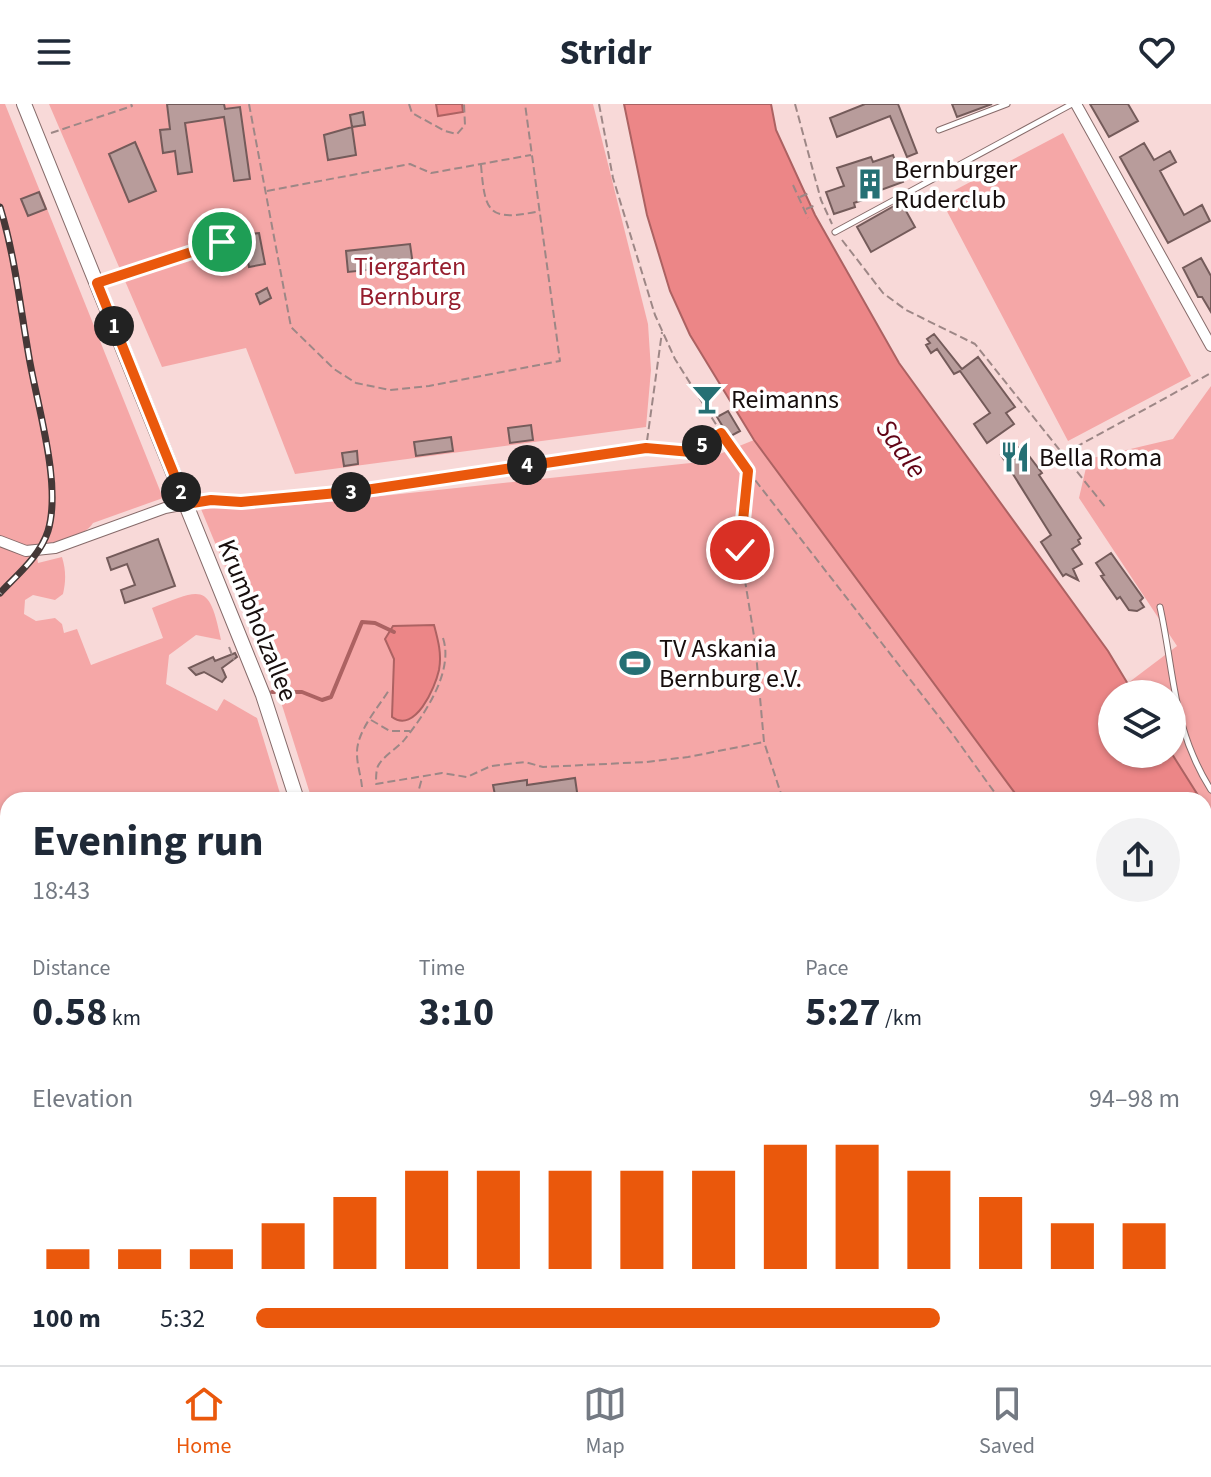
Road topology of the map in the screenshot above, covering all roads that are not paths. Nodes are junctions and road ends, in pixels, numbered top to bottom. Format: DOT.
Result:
graph roads {
  1 [pos="24,104"];
  2 [pos="1007,104"];
  3 [pos="1074,104"];
  4 [pos="939,130"];
  5 [pos="835,232"];
  6 [pos="222,242"];
  7 [pos="97,283"];
  8 [pos="1211,346"];
  9 [pos="721,433"];
  10 [pos="186,504"];
  11 [pos="0,541"];
  12 [pos="1160,607"];
  13 [pos="1211,790"];
  14 [pos="294,792"];
  1 -- 7 [label="street, Krumbholzallee"];
  2 -- 4 [label="lane"];
  3 -- 5 [label="lane"];
  3 -- 8 [label="street"];
  6 -- 7 [label="lane"];
  7 -- 10 [label="street, Krumbholzallee"];
  9 -- 10 [label="lane"];
  10 -- 11 [label="street"];
  10 -- 14 [label="street, Krumbholzallee"];
  12 -- 13 [label="lane"];
}
